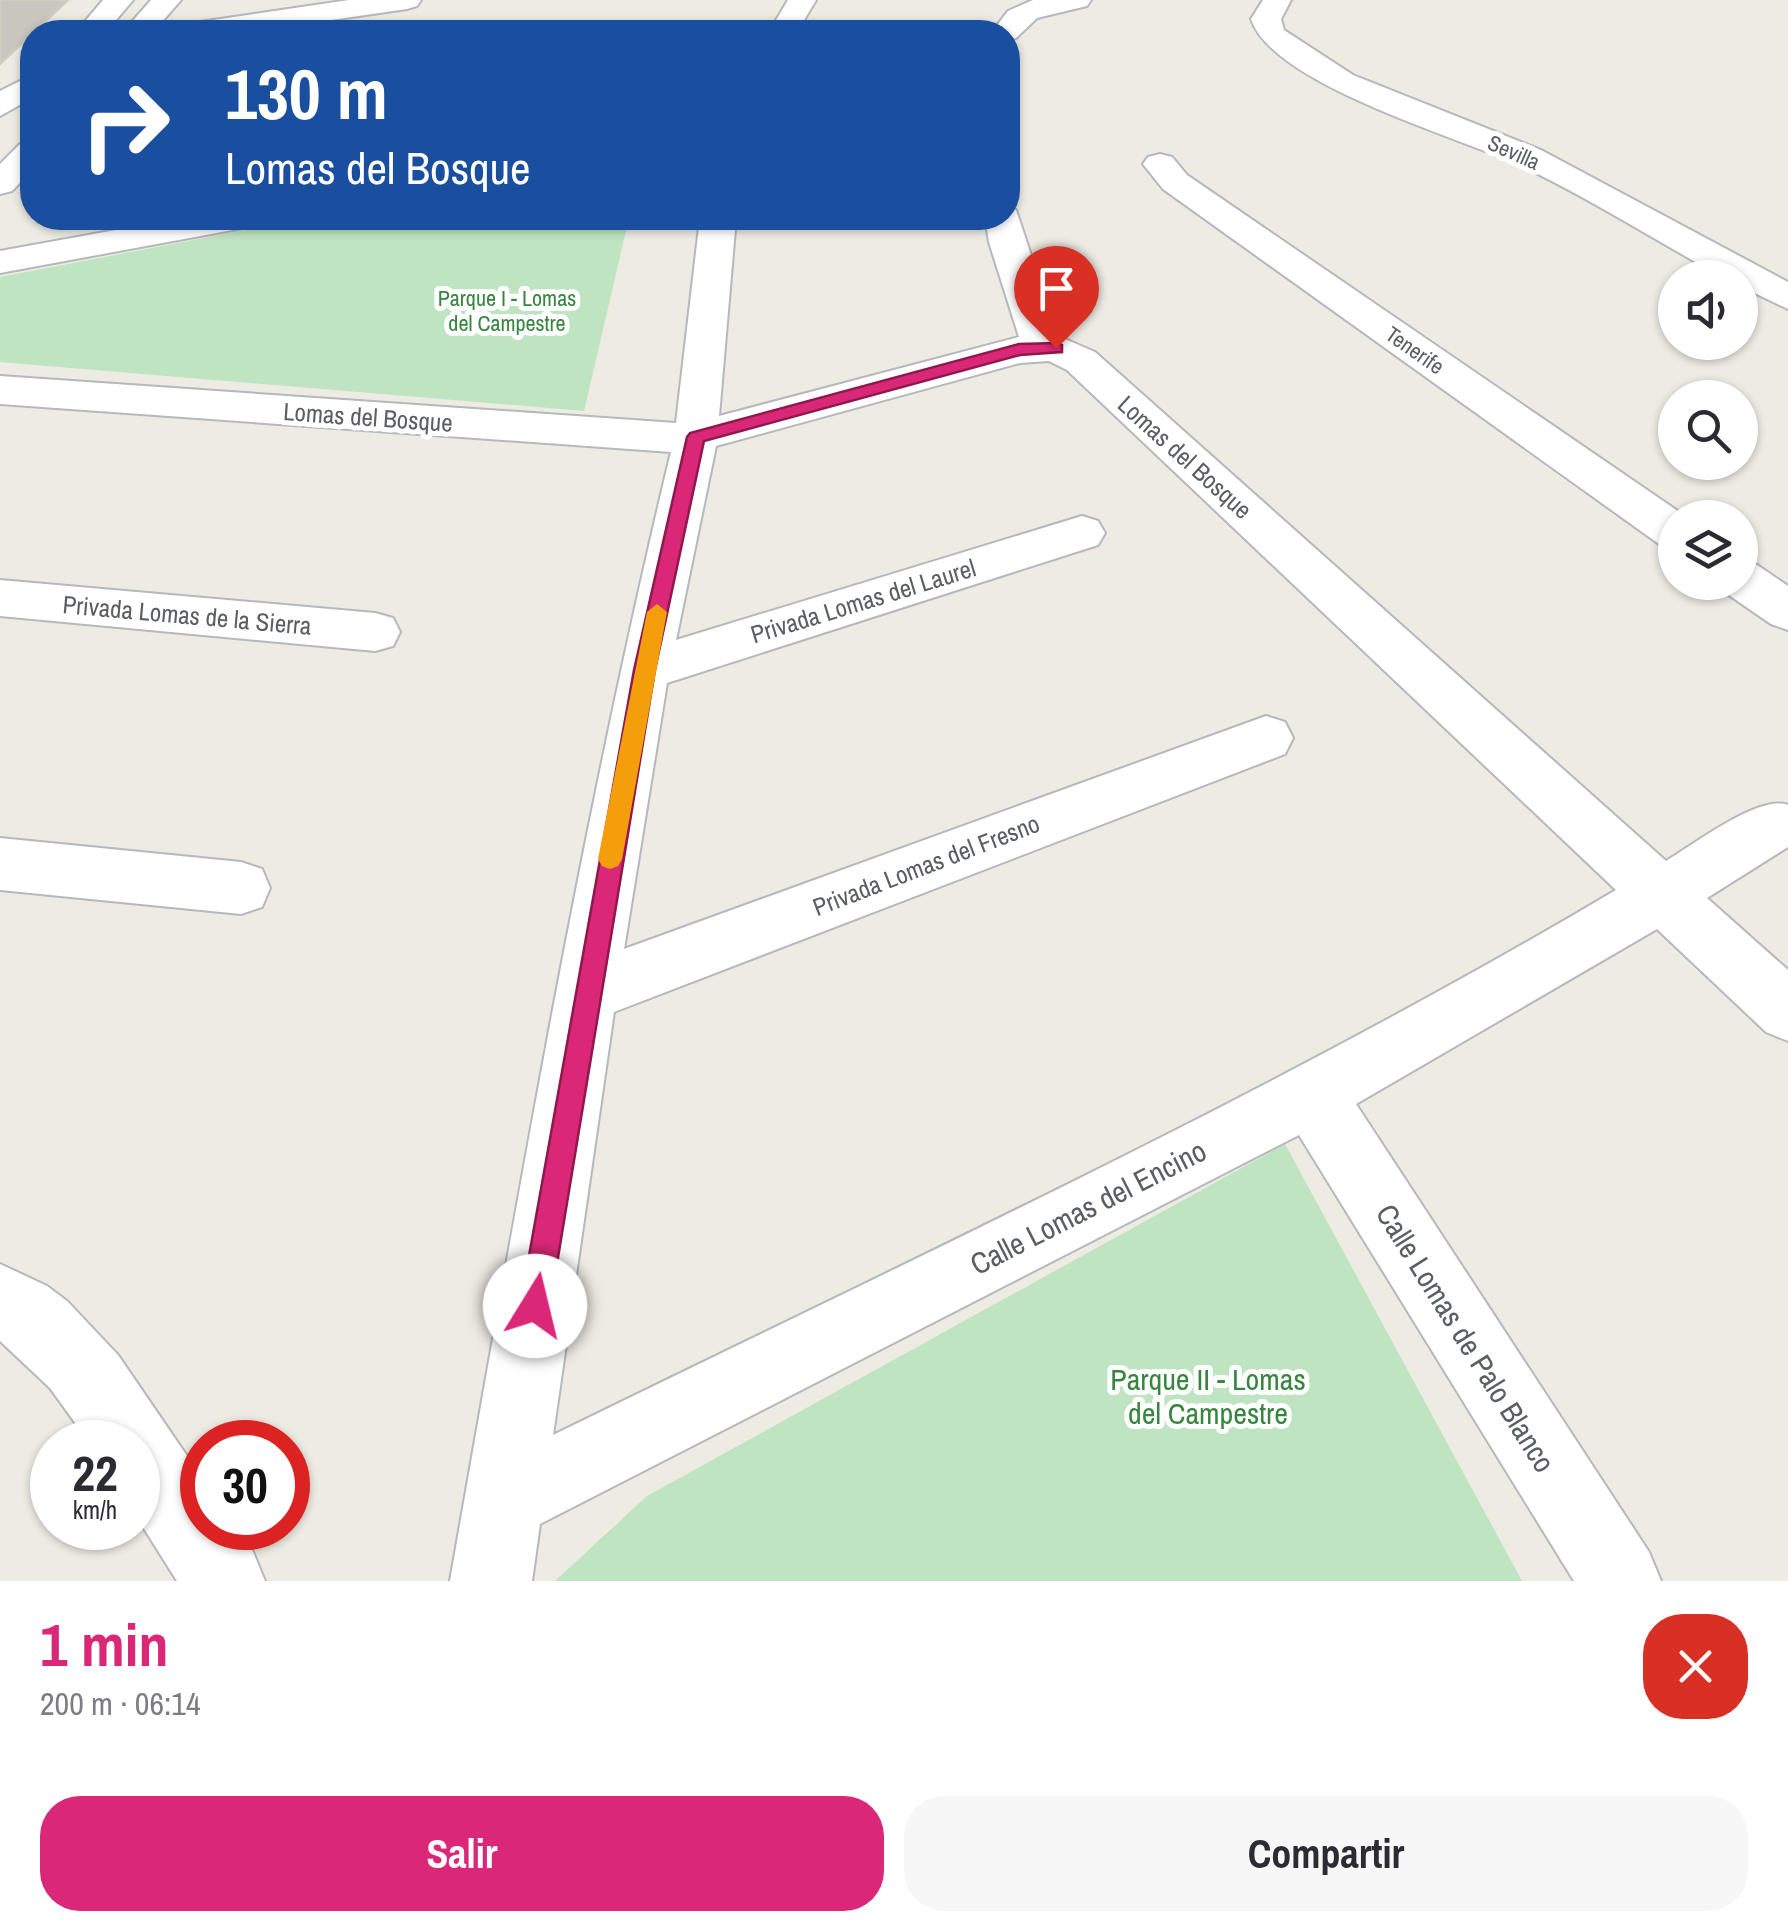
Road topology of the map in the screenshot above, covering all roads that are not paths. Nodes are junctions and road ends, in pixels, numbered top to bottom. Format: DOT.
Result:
graph roads {
  1 [pos="119,0"];
  2 [pos="167,0"];
  3 [pos="407,0"];
  4 [pos="1077,0"];
  5 [pos="1277,0"];
  6 [pos="101,20"];
  7 [pos="149,20"];
  8 [pos="273,20"];
  9 [pos="1016,20"];
  10 [pos="20,163"];
  11 [pos="1160,164"];
  12 [pos="0,184"];
  13 [pos="173,230"];
  14 [pos="717,230"];
  15 [pos="1006,230"];
  16 [pos="0,262"];
  17 [pos="1788,296"];
  18 [pos="1042,347"];
  19 [pos="0,390"];
  20 [pos="696,437"];
  21 [pos="1658,520"];
  22 [pos="1082,533"];
  23 [pos="1758,590"];
  24 [pos="0,598"];
  25 [pos="1788,611"];
  26 [pos="375,632"];
  27 [pos="644,670"];
  28 [pos="1266,738"];
  29 [pos="1776,825"];
  30 [pos="0,864"];
  31 [pos="241,888"];
  32 [pos="1664,896"];
  33 [pos="586,993"];
  34 [pos="1788,1011"];
  35 [pos="1312,1095"];
  36 [pos="0,1300"];
  37 [pos="118,1420"];
  38 [pos="160,1484"];
  39 [pos="503,1501"];
  40 [pos="224,1581"];
  41 [pos="492,1581"];
  42 [pos="1620,1581"];
  1 -- 6 [label="street"];
  2 -- 7 [label="street"];
  3 -- 8 [label="street"];
  4 -- 9 [label="street"];
  5 -- 17 [label="street, Sevilla"];
  10 -- 12 [label="street"];
  11 -- 21 [label="street, Tenerife"];
  13 -- 16 [label="street"];
  14 -- 20 [label="street"];
  15 -- 18 [label="street"];
  18 -- 20 [label="street, Lomas del Bosque"];
  18 -- 32 [label="street, Lomas del Bosque"];
  19 -- 20 [label="street, Lomas del Bosque"];
  20 -- 27 [label="street"];
  22 -- 27 [label="street, Privada Lomas del Laurel"];
  23 -- 25 [label="street"];
  24 -- 26 [label="street, Privada Lomas de la Sierra"];
  27 -- 33 [label="street"];
  28 -- 33 [label="street, Privada Lomas del Fresno"];
  29 -- 32 [label="street, Calle Lomas del Encino"];
  30 -- 31 [label="street"];
  32 -- 34 [label="street, Lomas del Bosque"];
  32 -- 35 [label="street, Calle Lomas del Encino"];
  33 -- 39 [label="street"];
  35 -- 39 [label="street, Calle Lomas del Encino"];
  35 -- 42 [label="street, Calle Lomas de Palo Blanco"];
  36 -- 37 [label="street"];
  38 -- 40 [label="street"];
  39 -- 41 [label="street"];
}
